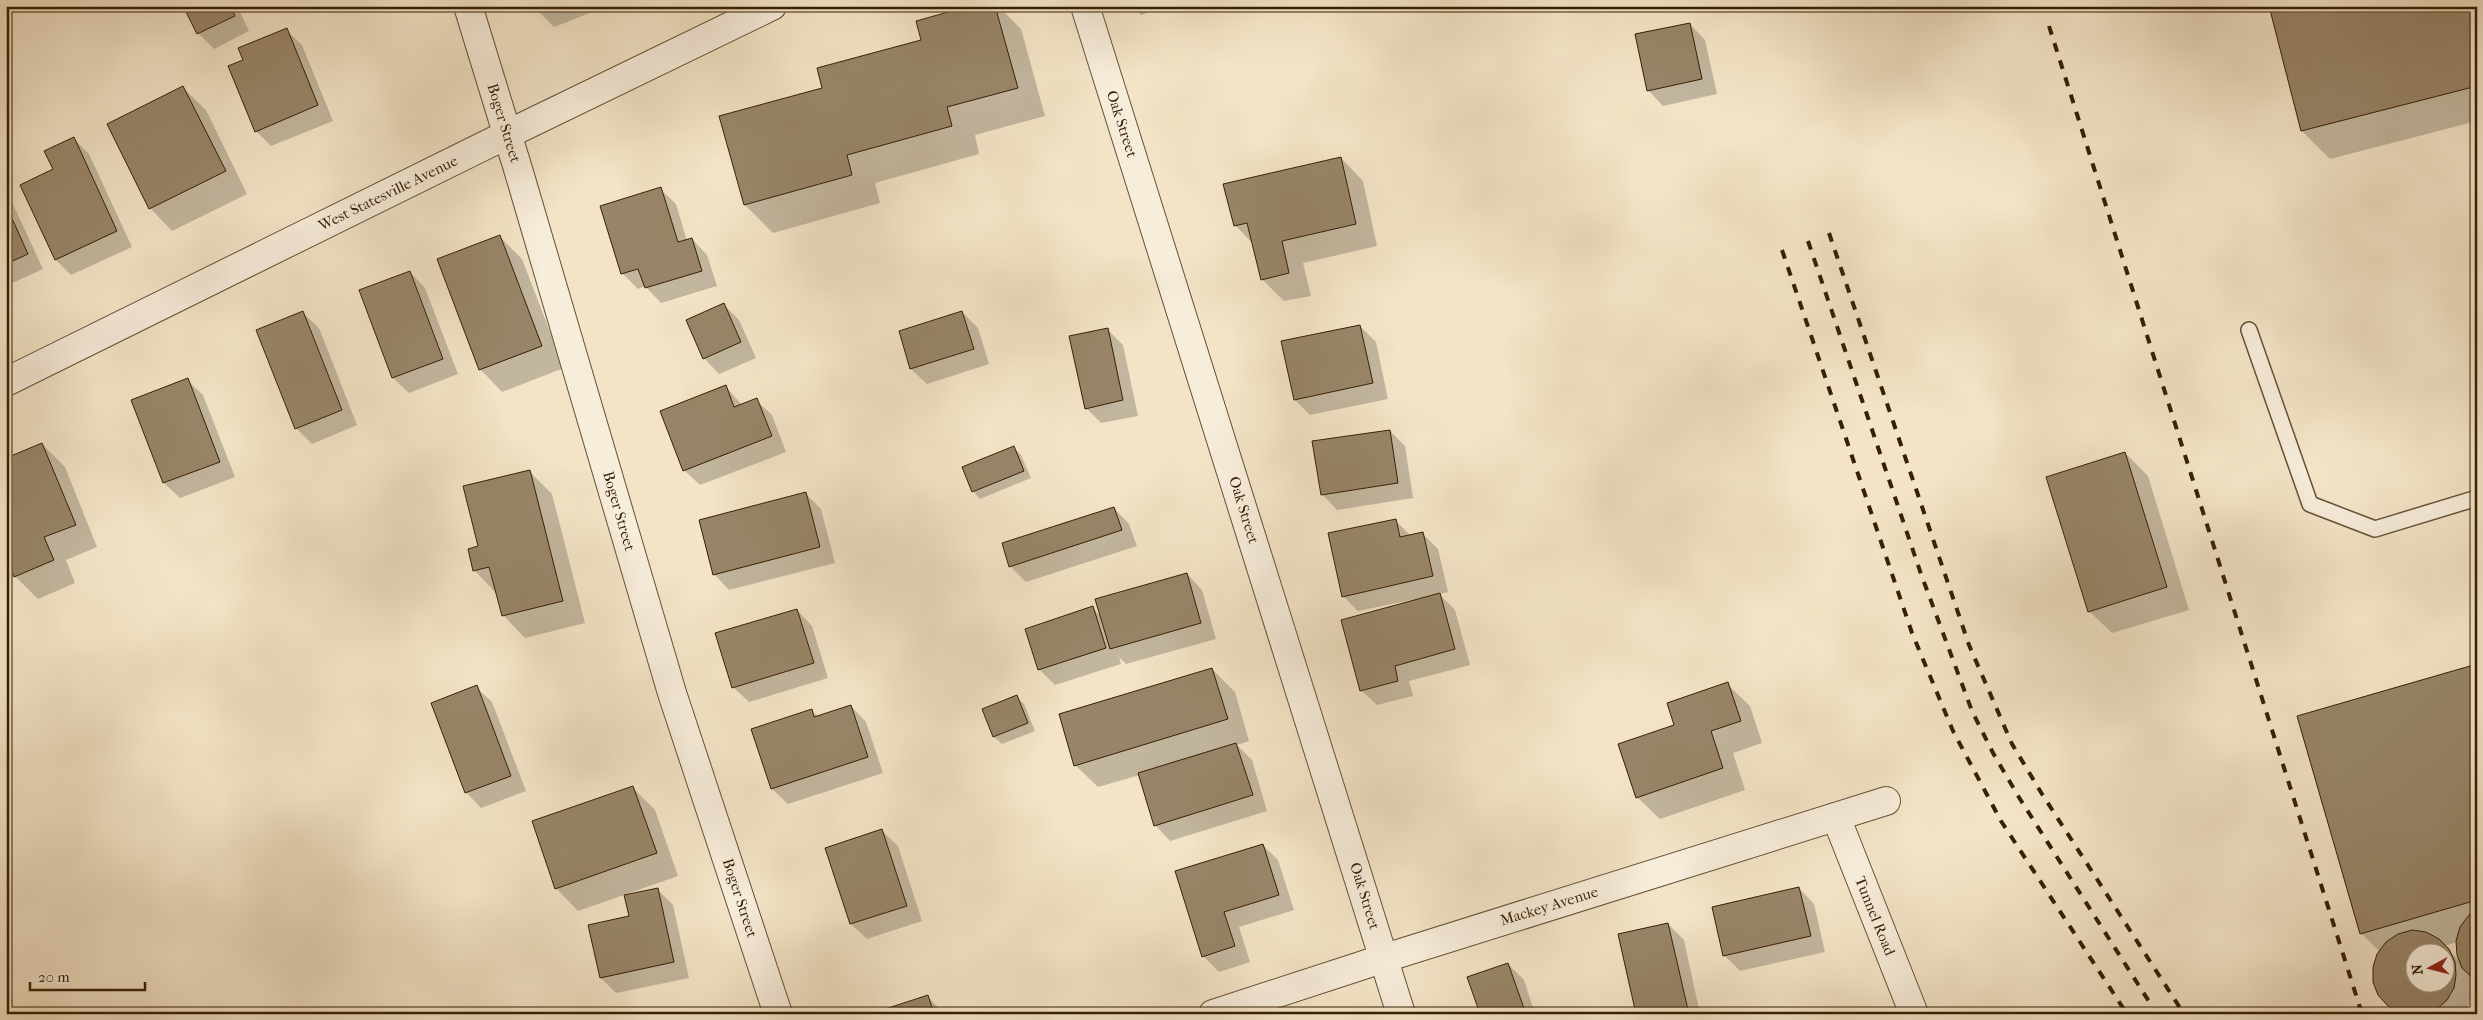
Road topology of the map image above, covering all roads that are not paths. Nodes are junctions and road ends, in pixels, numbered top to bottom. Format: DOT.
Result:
graph roads {
  1 [pos="468,6"];
  2 [pos="772,6"];
  3 [pos="1085,6"];
  4 [pos="508,134"];
  5 [pos="2249,330"];
  6 [pos="6,382"];
  7 [pos="2477,498"];
  8 [pos="1886,801"];
  9 [pos="1836,817"];
  10 [pos="1385,958"];
  11 [pos="778,1014"];
  12 [pos="1213,1014"];
  13 [pos="1401,1014"];
  14 [pos="1914,1014"];
  1 -- 4 [label="street, Boger Street"];
  2 -- 4 [label="street, West Statesville Avenue"];
  3 -- 10 [label="street, Oak Street"];
  4 -- 6 [label="street, West Statesville Avenue"];
  4 -- 11 [label="street, Boger Street"];
  5 -- 7 [label="lane"];
  8 -- 9 [label="street, Mackey Avenue"];
  9 -- 10 [label="street, Mackey Avenue"];
  9 -- 14 [label="street, Tunnel Road"];
  10 -- 12 [label="street, Mackey Avenue"];
  10 -- 13 [label="street, Oak Street"];
}
